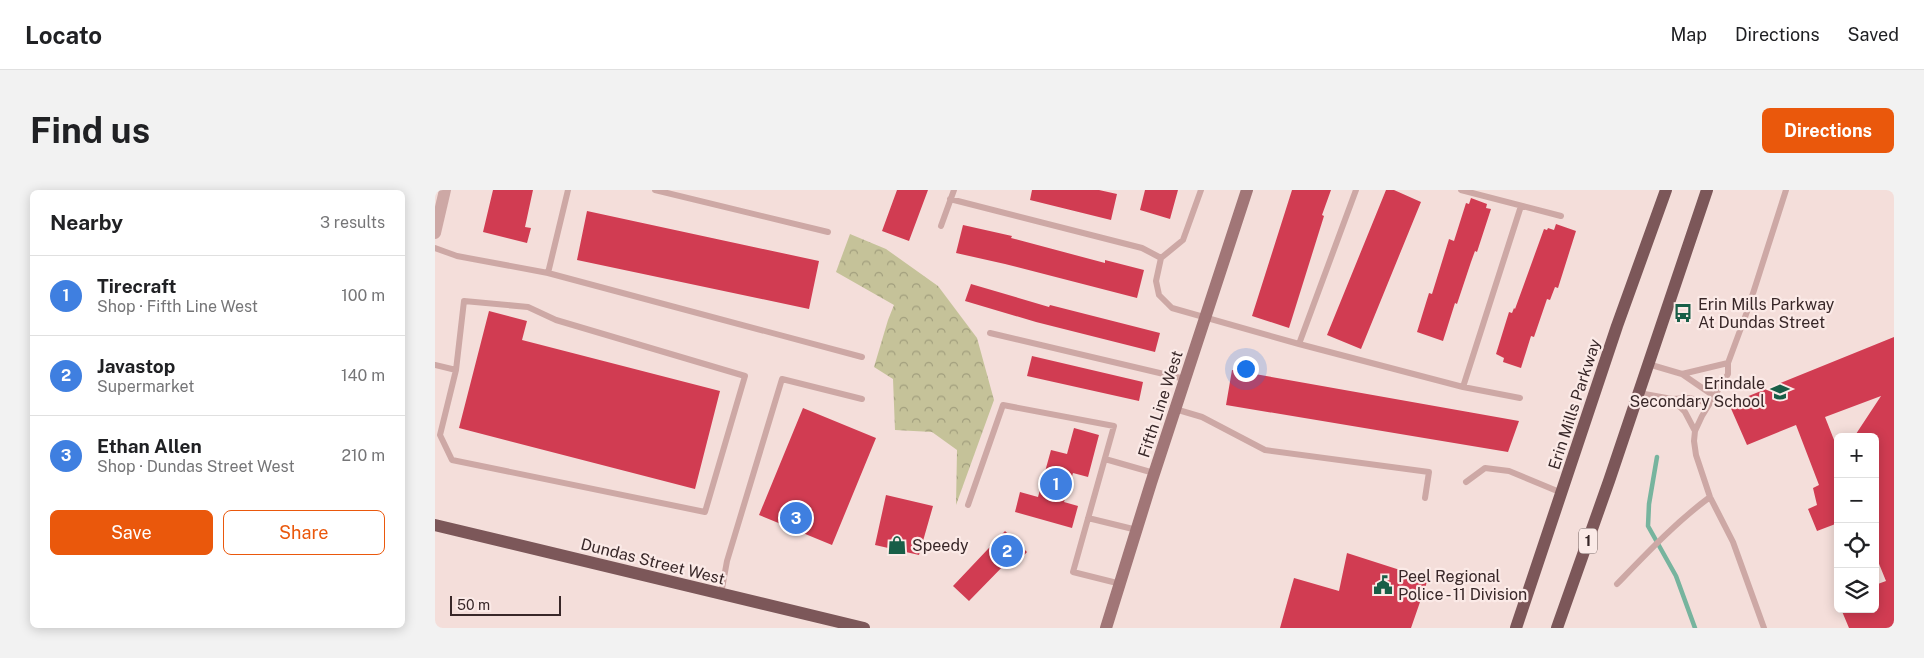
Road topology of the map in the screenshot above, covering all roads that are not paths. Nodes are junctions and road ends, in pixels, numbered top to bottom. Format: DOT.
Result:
graph roads {
  1 [pos="445,190"];
  2 [pos="568,190"];
  3 [pos="655,190"];
  4 [pos="953,190"];
  5 [pos="1201,190"];
  6 [pos="1247,190"];
  7 [pos="1356,190"];
  8 [pos="1461,190"];
  9 [pos="1666,190"];
  10 [pos="1707,190"];
  11 [pos="1787,190"];
  12 [pos="950,199"];
  13 [pos="1521,206"];
  14 [pos="1561,216"];
  15 [pos="941,226"];
  16 [pos="435,232"];
  17 [pos="828,232"];
  18 [pos="435,248"];
  19 [pos="1161,258"];
  20 [pos="548,273"];
  21 [pos="1206,318"];
  22 [pos="990,333"];
  23 [pos="1299,344"];
  24 [pos="862,357"];
  25 [pos="1728,363"];
  26 [pos="1648,364"];
  27 [pos="435,365"];
  28 [pos="456,370"];
  29 [pos="1682,374"];
  30 [pos="1185,379"];
  31 [pos="1463,387"];
  32 [pos="1639,393"];
  33 [pos="1714,396"];
  34 [pos="1520,398"];
  35 [pos="1672,399"];
  36 [pos="863,400"];
  37 [pos="1709,403"];
  38 [pos="1175,409"];
  39 [pos="1695,431"];
  40 [pos="1105,459"];
  41 [pos="1154,473"];
  42 [pos="1466,482"];
  43 [pos="1562,493"];
  44 [pos="1710,497"];
  45 [pos="1425,498"];
  46 [pos="967,505"];
  47 [pos="1088,518"];
  48 [pos="435,525"];
  49 [pos="1137,530"];
  50 [pos="1121,584"];
  51 [pos="1617,584"];
  52 [pos="721,594"];
  53 [pos="837,625"];
  54 [pos="864,628"];
  55 [pos="1106,628"];
  56 [pos="1516,628"];
  57 [pos="1557,628"];
  58 [pos="1764,628"];
  1 -- 16 [label="street"];
  2 -- 20 [label="lane"];
  3 -- 17 [label="lane"];
  4 -- 12 [label="lane"];
  5 -- 19 [label="lane"];
  6 -- 21 [label="street, Fifth Line West"];
  7 -- 23 [label="lane"];
  8 -- 13 [label="lane"];
  9 -- 43 [label="main road, Erin Mills Parkway"];
  10 -- 26 [label="main road, 1"];
  11 -- 25 [label="lane"];
  12 -- 15 [label="lane"];
  12 -- 19 [label="lane"];
  13 -- 14 [label="lane"];
  13 -- 31 [label="lane"];
  18 -- 20 [label="lane"];
  19 -- 21 [label="lane"];
  20 -- 24 [label="lane"];
  21 -- 23 [label="lane"];
  21 -- 30 [label="street, Fifth Line West"];
  22 -- 30 [label="lane"];
  23 -- 31 [label="lane"];
  25 -- 29 [label="lane"];
  25 -- 33 [label="lane"];
  26 -- 29 [label="lane"];
  26 -- 32 [label="main road, 1"];
  27 -- 28 [label="lane"];
  28 -- 28 [label="lane"];
  29 -- 33 [label="lane"];
  30 -- 38 [label="street, Fifth Line West"];
  31 -- 34 [label="lane"];
  32 -- 35 [label="lane"];
  32 -- 57 [label="main road, 1"];
  33 -- 37 [label="lane"];
  35 -- 37 [label="lane"];
  35 -- 39 [label="lane"];
  36 -- 52 [label="lane"];
  37 -- 39 [label="lane"];
  38 -- 41 [label="street, Fifth Line West"];
  38 -- 45 [label="lane"];
  39 -- 44 [label="lane"];
  40 -- 41 [label="lane"];
  40 -- 46 [label="lane"];
  40 -- 47 [label="lane"];
  41 -- 49 [label="street, Fifth Line West"];
  42 -- 43 [label="lane"];
  43 -- 56 [label="main road, Erin Mills Parkway"];
  44 -- 51 [label="lane"];
  44 -- 58 [label="lane"];
  47 -- 49 [label="lane"];
  47 -- 50 [label="lane"];
  48 -- 52 [label="main road, Dundas Street West"];
  49 -- 50 [label="street, Fifth Line West"];
  50 -- 55 [label="street, Fifth Line West"];
  52 -- 53 [label="main road, Dundas Street West"];
  53 -- 54 [label="main road, Dundas Street West"];
}
